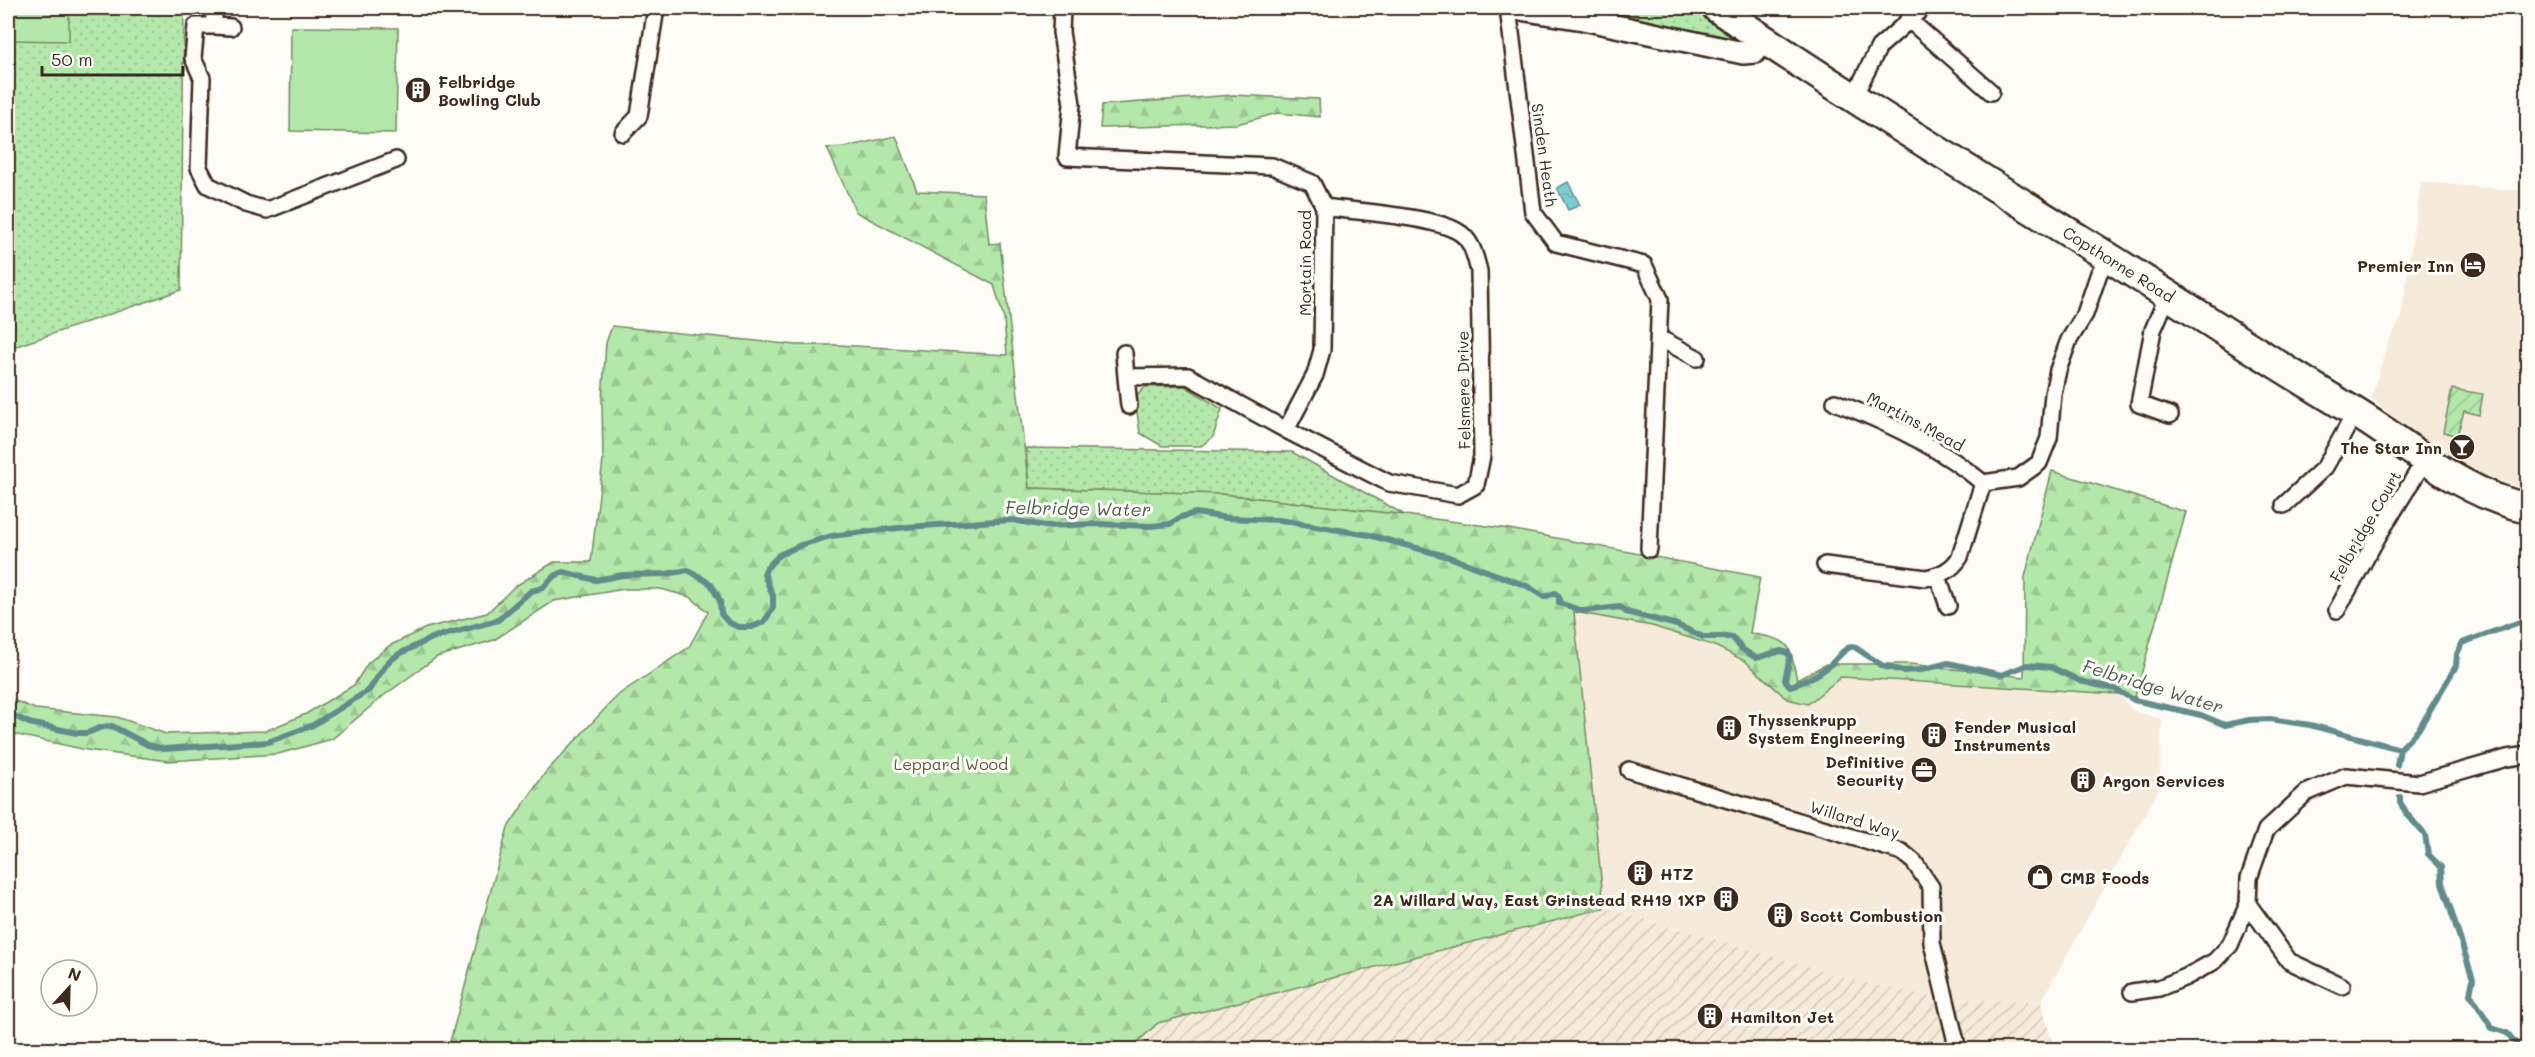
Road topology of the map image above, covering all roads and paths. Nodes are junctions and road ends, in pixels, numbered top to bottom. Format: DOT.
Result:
graph roads {
  1 [pos="214,8"];
  2 [pos="656,8"];
  3 [pos="1062,8"];
  4 [pos="1508,8"];
  5 [pos="1514,8"];
  6 [pos="1718,8"];
  7 [pos="1923,8"];
  8 [pos="1908,18"];
  9 [pos="214,26"];
  10 [pos="231,27"];
  11 [pos="1765,40"];
  12 [pos="1991,92"];
  13 [pos="1852,98"];
  14 [pos="623,133"];
  15 [pos="396,160"];
  16 [pos="1324,207"];
  17 [pos="2109,257"];
  18 [pos="2168,295"];
  19 [pos="1659,338"];
  20 [pos="1124,353"];
  21 [pos="1697,358"];
  22 [pos="1126,376"];
  23 [pos="1835,402"];
  24 [pos="1129,406"];
  25 [pos="2355,413"];
  26 [pos="2170,415"];
  27 [pos="1286,430"];
  28 [pos="2425,460"];
  29 [pos="1983,483"];
  30 [pos="2284,506"];
  31 [pos="2528,508"];
  32 [pos="1649,549"];
  33 [pos="1825,565"];
  34 [pos="1938,576"];
  35 [pos="1948,606"];
  36 [pos="2337,610"];
  37 [pos="2528,756"];
  38 [pos="1629,770"];
  39 [pos="2248,904"];
  40 [pos="2342,986"];
  41 [pos="2132,992"];
  42 [pos="1959,1050"];
  1 -- 9 [label="street"];
  2 -- 14 [label="street"];
  3 -- 16 [label="street, Mortain Road"];
  4 -- 19 [label="street, Sinden Heath"];
  5 -- 11 [label="street"];
  6 -- 11 [label="highway, Copthorne Road"];
  7 -- 8 [label="street"];
  8 -- 12 [label="street"];
  8 -- 13 [label="street"];
  9 -- 10 [label="street"];
  9 -- 15 [label="street"];
  11 -- 13 [label="highway, Copthorne Road"];
  13 -- 17 [label="highway, Copthorne Road"];
  16 -- 27 [label="street, Mortain Road"];
  16 -- 27 [label="street, Felsmere Drive"];
  17 -- 18 [label="highway, Copthorne Road"];
  17 -- 29 [label="street"];
  18 -- 25 [label="highway, Copthorne Road"];
  18 -- 26 [label="street"];
  19 -- 21 [label="street"];
  19 -- 32 [label="street, Sinden Heath"];
  20 -- 22 [label="street"];
  22 -- 24 [label="street"];
  22 -- 27 [label="street"];
  23 -- 29 [label="street, Martins Mead"];
  25 -- 28 [label="highway, Copthorne Road"];
  25 -- 30 [label="street"];
  28 -- 31 [label="highway, Copthorne Road"];
  28 -- 36 [label="street, Felbridge Court"];
  29 -- 34 [label="street"];
  33 -- 34 [label="street"];
  34 -- 35 [label="street"];
  37 -- 39 [label="street"];
  38 -- 42 [label="street, Willard Way"];
  39 -- 40 [label="street"];
  39 -- 41 [label="street"];
}
